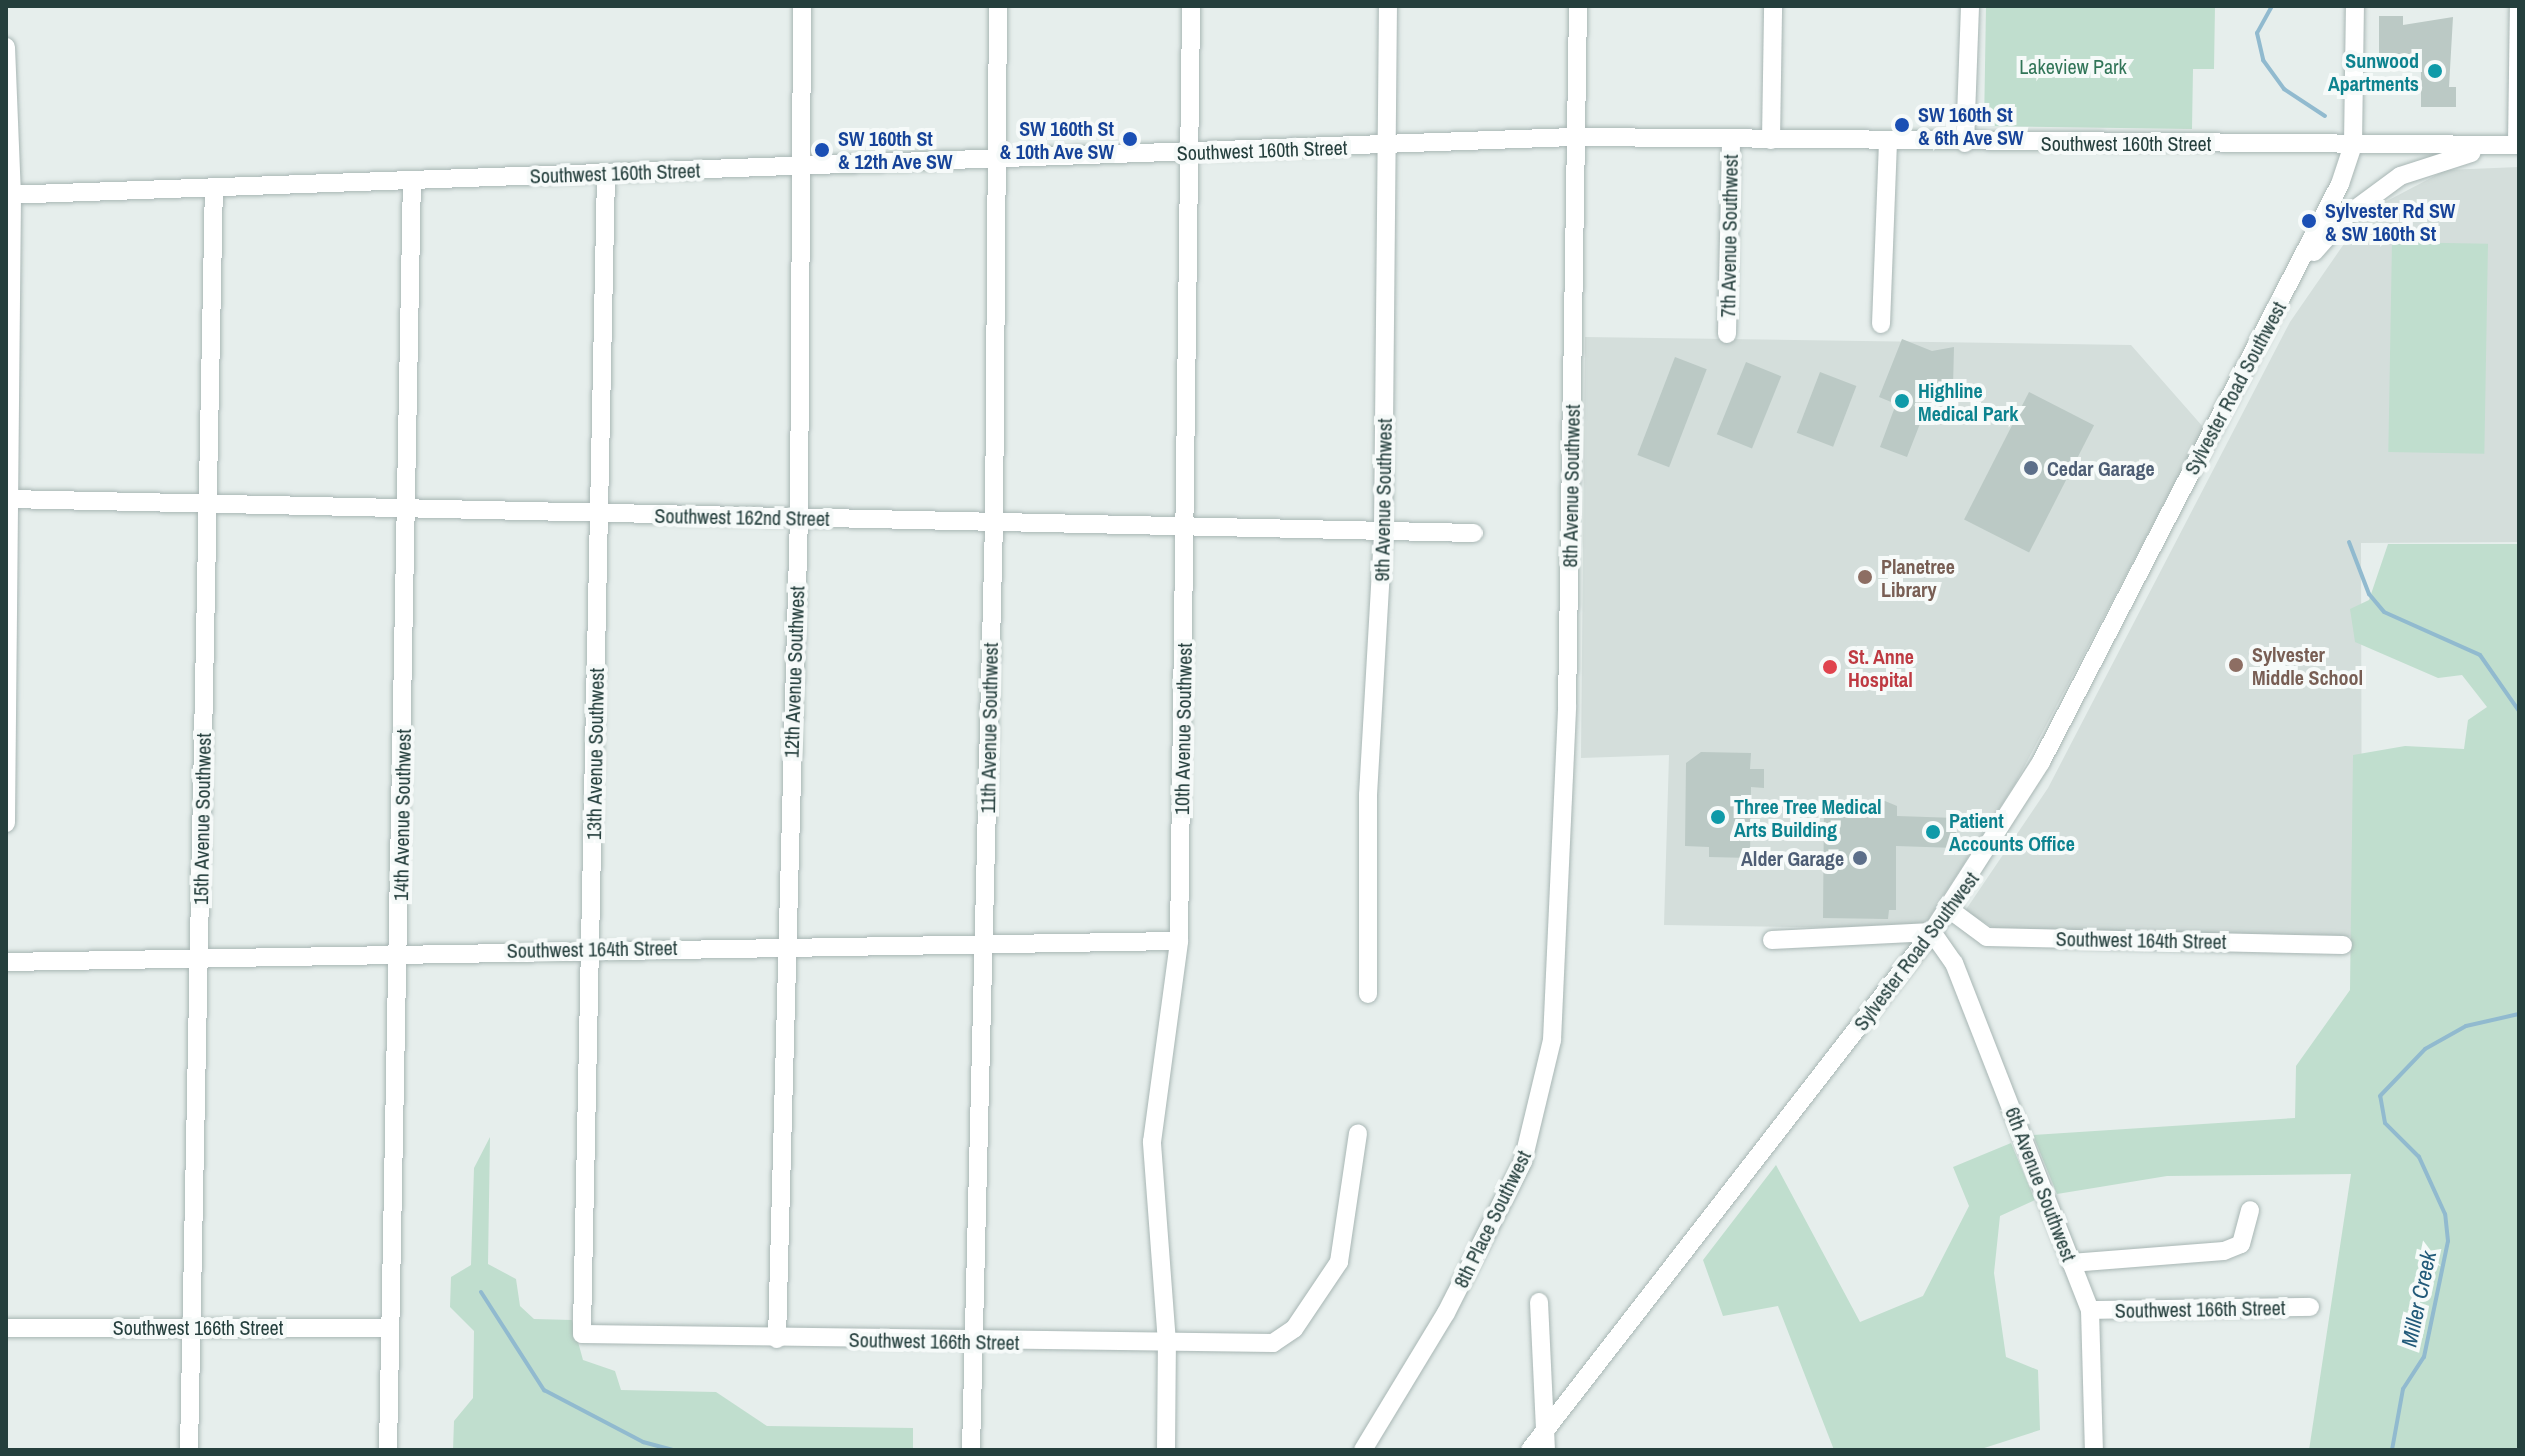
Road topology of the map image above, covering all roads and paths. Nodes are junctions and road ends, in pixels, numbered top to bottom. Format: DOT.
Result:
graph roads {
  1 [pos="802,6"];
  2 [pos="998,6"];
  3 [pos="1191,6"];
  4 [pos="1388,6"];
  5 [pos="1578,6"];
  6 [pos="1773,6"];
  7 [pos="1970,6"];
  8 [pos="2355,6"];
  9 [pos="2519,6"];
  10 [pos="6,47"];
  11 [pos="1576,137"];
  12 [pos="1731,139"];
  13 [pos="1771,140"];
  14 [pos="1888,141"];
  15 [pos="1965,143"];
  16 [pos="2353,145"];
  17 [pos="2515,145"];
  18 [pos="1389,146"];
  19 [pos="1191,152"];
  20 [pos="1000,159"];
  21 [pos="803,167"];
  22 [pos="606,174"];
  23 [pos="412,181"];
  24 [pos="214,188"];
  25 [pos="9,195"];
  26 [pos="2299,269"];
  27 [pos="1881,324"];
  28 [pos="1727,334"];
  29 [pos="9,499"];
  30 [pos="207,506"];
  31 [pos="408,510"];
  32 [pos="598,513"];
  33 [pos="799,518"];
  34 [pos="994,523"];
  35 [pos="1187,530"];
  36 [pos="1383,533"];
  37 [pos="1474,533"];
  38 [pos="6,823"];
  39 [pos="1949,909"];
  40 [pos="1932,932"];
  41 [pos="985,940"];
  42 [pos="1772,940"];
  43 [pos="1179,941"];
  44 [pos="2343,945"];
  45 [pos="785,947"];
  46 [pos="592,949"];
  47 [pos="400,953"];
  48 [pos="199,958"];
  49 [pos="6,962"];
  50 [pos="1559,966"];
  51 [pos="1368,994"];
  52 [pos="1358,1133"];
  53 [pos="2250,1210"];
  54 [pos="2071,1263"];
  55 [pos="1539,1302"];
  56 [pos="2310,1307"];
  57 [pos="2090,1310"];
  58 [pos="192,1325"];
  59 [pos="6,1328"];
  60 [pos="390,1328"];
  61 [pos="582,1334"];
  62 [pos="777,1339"];
  63 [pos="973,1342"];
  64 [pos="1167,1343"];
  65 [pos="1545,1441"];
  66 [pos="189,1450"];
  67 [pos="388,1450"];
  68 [pos="971,1450"];
  69 [pos="1166,1450"];
  70 [pos="1363,1450"];
  71 [pos="1530,1450"];
  72 [pos="2094,1450"];
  1 -- 21 [label="street, 12th Avenue Southwest"];
  2 -- 20 [label="street, 11th Avenue Southwest"];
  3 -- 19 [label="street, 10th Avenue Southwest"];
  4 -- 18 [label="street, 9th Avenue Southwest"];
  5 -- 11 [label="street, 8th Avenue Southwest"];
  6 -- 13 [label="street"];
  7 -- 15 [label="street"];
  8 -- 16 [label="street"];
  9 -- 17 [label="street"];
  10 -- 25 [label="street"];
  11 -- 12 [label="street, Southwest 160th Street"];
  11 -- 18 [label="street, Southwest 160th Street"];
  11 -- 50 [label="street, 8th Avenue Southwest"];
  12 -- 13 [label="street, Southwest 160th Street"];
  12 -- 28 [label="street, 7th Avenue Southwest"];
  13 -- 14 [label="street, Southwest 160th Street"];
  14 -- 15 [label="street, Southwest 160th Street"];
  14 -- 27 [label="street"];
  15 -- 16 [label="street, Southwest 160th Street"];
  16 -- 17 [label="street, Southwest 160th Street"];
  16 -- 26 [label="street, Sylvester Road Southwest"];
  17 -- 26 [label="street"];
  18 -- 19 [label="street, Southwest 160th Street"];
  18 -- 36 [label="street, 9th Avenue Southwest"];
  19 -- 20 [label="street, Southwest 160th Street"];
  19 -- 35 [label="street, 10th Avenue Southwest"];
  20 -- 21 [label="street, Southwest 160th Street"];
  20 -- 34 [label="street, 11th Avenue Southwest"];
  21 -- 22 [label="street, Southwest 160th Street"];
  21 -- 33 [label="street, 12th Avenue Southwest"];
  22 -- 23 [label="street, Southwest 160th Street"];
  22 -- 32 [label="street, 13th Avenue Southwest"];
  23 -- 24 [label="street, Southwest 160th Street"];
  23 -- 31 [label="street, 14th Avenue Southwest"];
  24 -- 25 [label="street, Southwest 160th Street"];
  24 -- 30 [label="street, 15th Avenue Southwest"];
  25 -- 29 [label="street"];
  26 -- 39 [label="street, Sylvester Road Southwest"];
  29 -- 30 [label="street, Southwest 162nd Street"];
  29 -- 38 [label="street"];
  30 -- 31 [label="street, Southwest 162nd Street"];
  30 -- 48 [label="street, 15th Avenue Southwest"];
  31 -- 32 [label="street, Southwest 162nd Street"];
  31 -- 47 [label="street, 14th Avenue Southwest"];
  32 -- 33 [label="street, Southwest 162nd Street"];
  32 -- 46 [label="street, 13th Avenue Southwest"];
  33 -- 34 [label="street, Southwest 162nd Street"];
  33 -- 45 [label="street, 12th Avenue Southwest"];
  34 -- 35 [label="street, Southwest 162nd Street"];
  34 -- 41 [label="street, 11th Avenue Southwest"];
  35 -- 36 [label="street, Southwest 162nd Street"];
  35 -- 43 [label="street, 10th Avenue Southwest"];
  36 -- 37 [label="street, Southwest 162nd Street"];
  36 -- 51 [label="street, 9th Avenue Southwest"];
  39 -- 40 [label="street, Sylvester Road Southwest"];
  39 -- 44 [label="street, Southwest 164th Street"];
  40 -- 42 [label="street"];
  40 -- 54 [label="street, 6th Avenue Southwest"];
  40 -- 65 [label="street, Sylvester Road Southwest"];
  41 -- 43 [label="street, Southwest 164th Street"];
  41 -- 45 [label="street, Southwest 164th Street"];
  41 -- 63 [label="street, 11th Avenue Southwest"];
  43 -- 64 [label="street, 10th Avenue Southwest"];
  45 -- 46 [label="street, Southwest 164th Street"];
  45 -- 62 [label="street, 12th Avenue Southwest"];
  46 -- 47 [label="street, Southwest 164th Street"];
  46 -- 61 [label="street, 13th Avenue Southwest"];
  47 -- 48 [label="street, Southwest 164th Street"];
  47 -- 60 [label="street, 14th Avenue Southwest"];
  48 -- 49 [label="street, Southwest 164th Street"];
  48 -- 58 [label="street, 15th Avenue Southwest"];
  50 -- 70 [label="street, 8th Place Southwest"];
  52 -- 64 [label="street, Southwest 166th Street"];
  53 -- 54 [label="street"];
  54 -- 57 [label="street, 6th Avenue Southwest"];
  55 -- 65 [label="street"];
  56 -- 57 [label="street, Southwest 166th Street"];
  57 -- 72 [label="street, 6th Avenue Southwest"];
  58 -- 59 [label="street, Southwest 166th Street"];
  58 -- 60 [label="street, Southwest 166th Street"];
  58 -- 66 [label="street, 15th Avenue Southwest"];
  60 -- 67 [label="street, 14th Avenue Southwest"];
  61 -- 62 [label="street, Southwest 166th Street"];
  62 -- 63 [label="street, Southwest 166th Street"];
  63 -- 64 [label="street, Southwest 166th Street"];
  63 -- 68 [label="street, 11th Avenue Southwest"];
  64 -- 69 [label="street, 10th Avenue Southwest"];
  65 -- 71 [label="street, Sylvester Road Southwest"];
}
